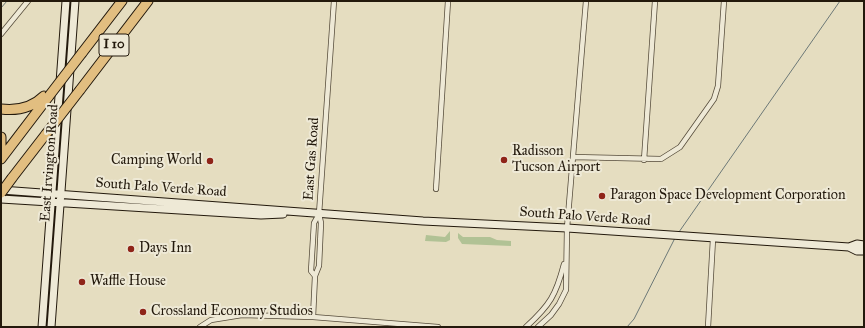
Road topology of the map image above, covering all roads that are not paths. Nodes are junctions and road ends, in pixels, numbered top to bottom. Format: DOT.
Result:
graph roads {
  1 [pos="28,1"];
  2 [pos="66,1"];
  3 [pos="75,1"];
  4 [pos="122,1"];
  5 [pos="148,1"];
  6 [pos="334,1"];
  7 [pos="448,1"];
  8 [pos="586,1"];
  9 [pos="655,1"];
  10 [pos="724,1"];
  11 [pos="1,34"];
  12 [pos="49,93"];
  13 [pos="1,109"];
  14 [pos="1,136"];
  15 [pos="1,146"];
  16 [pos="573,157"];
  17 [pos="1,159"];
  18 [pos="644,160"];
  19 [pos="436,189"];
  20 [pos="1,190"];
  21 [pos="1,193"];
  22 [pos="52,193"];
  23 [pos="61,194"];
  24 [pos="1,199"];
  25 [pos="52,203"];
  26 [pos="60,204"];
  27 [pos="239,207"];
  28 [pos="196,211"];
  29 [pos="319,214"];
  30 [pos="567,228"];
  31 [pos="713,239"];
  32 [pos="864,244"];
  33 [pos="849,247"];
  34 [pos="864,251"];
  35 [pos="565,258"];
  36 [pos="315,276"];
  37 [pos="552,298"];
  38 [pos="559,304"];
  39 [pos="312,317"];
  40 [pos="42,327"];
  41 [pos="51,327"];
  42 [pos="200,327"];
  43 [pos="438,327"];
  44 [pos="526,327"];
  45 [pos="538,327"];
  46 [pos="708,327"];
  1 -- 11 [label="street"];
  2 -- 22 [label="main road, East Irvington Road"];
  3 -- 23 [label="main road, East Irvington Road"];
  4 -- 12 [label="highway, I 10, bridge"];
  5 -- 21 [label="highway, I 10, bridge"];
  6 -- 29 [label="street, East Gas Road"];
  7 -- 19 [label="street"];
  8 -- 16 [label="street"];
  9 -- 18 [label="street"];
  10 -- 18 [label="street"];
  12 -- 13 [label="highway"];
  12 -- 17 [label="highway, I 10"];
  14 -- 15 [label="highway"];
  16 -- 18 [label="street"];
  16 -- 30 [label="street"];
  20 -- 22 [label="main road, South Palo Verde Road"];
  22 -- 23 [label="main road, South Palo Verde Road"];
  22 -- 25 [label="main road, East Irvington Road"];
  23 -- 26 [label="main road, East Irvington Road"];
  23 -- 27 [label="main road, South Palo Verde Road"];
  24 -- 25 [label="main road, South Palo Verde Road"];
  25 -- 26 [label="main road, South Palo Verde Road"];
  25 -- 40 [label="main road, East Irvington Road"];
  26 -- 28 [label="main road, South Palo Verde Road"];
  26 -- 41 [label="main road, East Irvington Road"];
  27 -- 28 [label="main road"];
  27 -- 29 [label="main road, South Palo Verde Road"];
  28 -- 29 [label="main road, South Palo Verde Road"];
  29 -- 30 [label="main road, South Palo Verde Road"];
  29 -- 36 [label="street, East Gas Road"];
  29 -- 36 [label="street"];
  30 -- 31 [label="main road, South Palo Verde Road"];
  30 -- 35 [label="street"];
  31 -- 33 [label="main road, South Palo Verde Road"];
  31 -- 46 [label="street"];
  32 -- 33 [label="main road, South Palo Verde Road"];
  33 -- 34 [label="main road, South Palo Verde Road"];
  35 -- 37 [label="street"];
  35 -- 38 [label="street"];
  36 -- 39 [label="street, East Gas Road"];
  37 -- 38 [label="street"];
  37 -- 44 [label="street"];
  38 -- 45 [label="street"];
  39 -- 42 [label="street"];
  39 -- 43 [label="street"];
}
